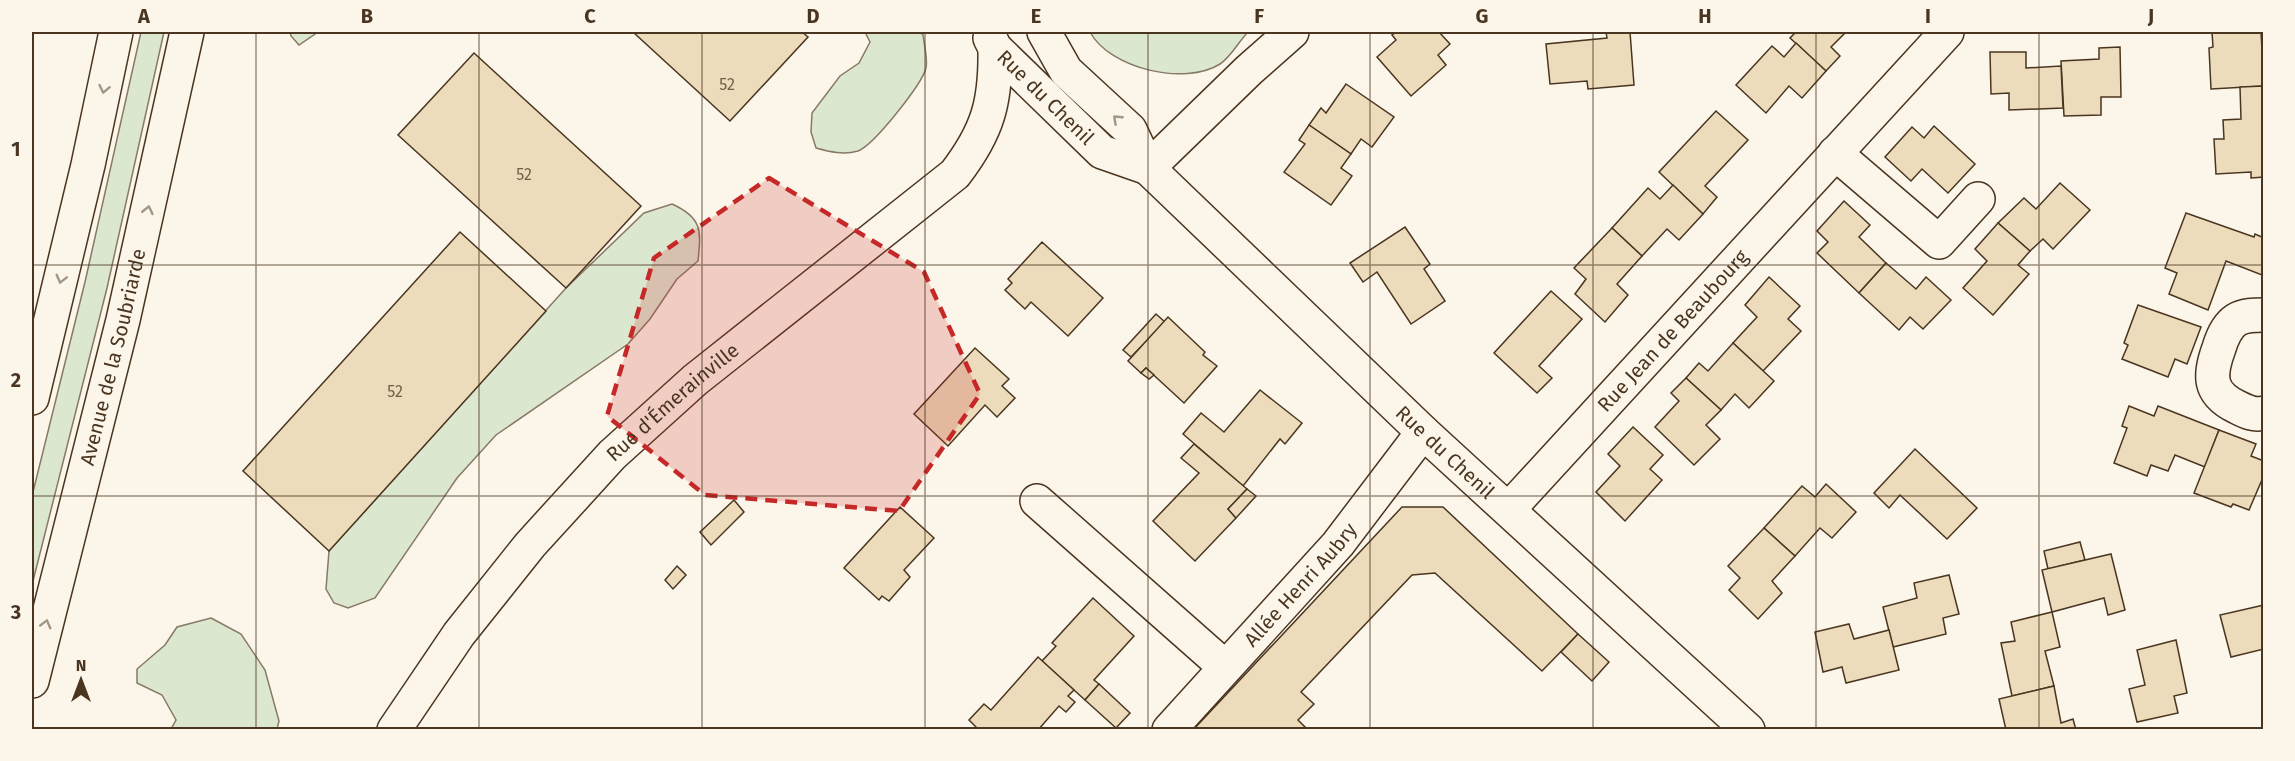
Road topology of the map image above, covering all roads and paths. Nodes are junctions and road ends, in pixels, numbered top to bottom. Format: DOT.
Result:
graph roads {
  1 [pos="116,32"];
  2 [pos="187,32"];
  3 [pos="1044,32"];
  4 [pos="1292,32"];
  5 [pos="1947,32"];
  6 [pos="991,40"];
  7 [pos="1048,99"];
  8 [pos="989,114"];
  9 [pos="1834,153"];
  10 [pos="1148,168"];
  11 [pos="1978,199"];
  12 [pos="2264,315"];
  13 [pos="32,398"];
  14 [pos="2264,413"];
  15 [pos="1423,432"];
  16 [pos="1037,501"];
  17 [pos="1509,509"];
  18 [pos="1225,667"];
  19 [pos="32,681"];
  20 [pos="394,729"];
  21 [pos="1169,729"];
  22 [pos="1748,729"];
  1 -- 13 [label="street, one-way"];
  19 -- 2 [label="street, Avenue de la Soubriarde, one-way"];
  10 -- 3 [label="street, Rue du Chenil, one-way"];
  4 -- 10 [label="street"];
  5 -- 9 [label="street, Rue Jean de Beaubourg"];
  6 -- 7 [label="street, Rue du Chenil"];
  6 -- 8 [label="street, Rue d'Émerainville"];
  7 -- 8 [label="street"];
  7 -- 10 [label="street, Rue du Chenil"];
  8 -- 20 [label="street, Rue d'Émerainville"];
  9 -- 11 [label="street"];
  9 -- 17 [label="street, Rue Jean de Beaubourg"];
  10 -- 15 [label="street, Rue du Chenil"];
  12 -- 14 [label="street"];
  15 -- 17 [label="street, Rue du Chenil"];
  15 -- 18 [label="street, Allée Henri Aubry"];
  16 -- 18 [label="street"];
  17 -- 22 [label="street, Rue du Chenil"];
  18 -- 21 [label="street, Allée Henri Aubry"];
}
